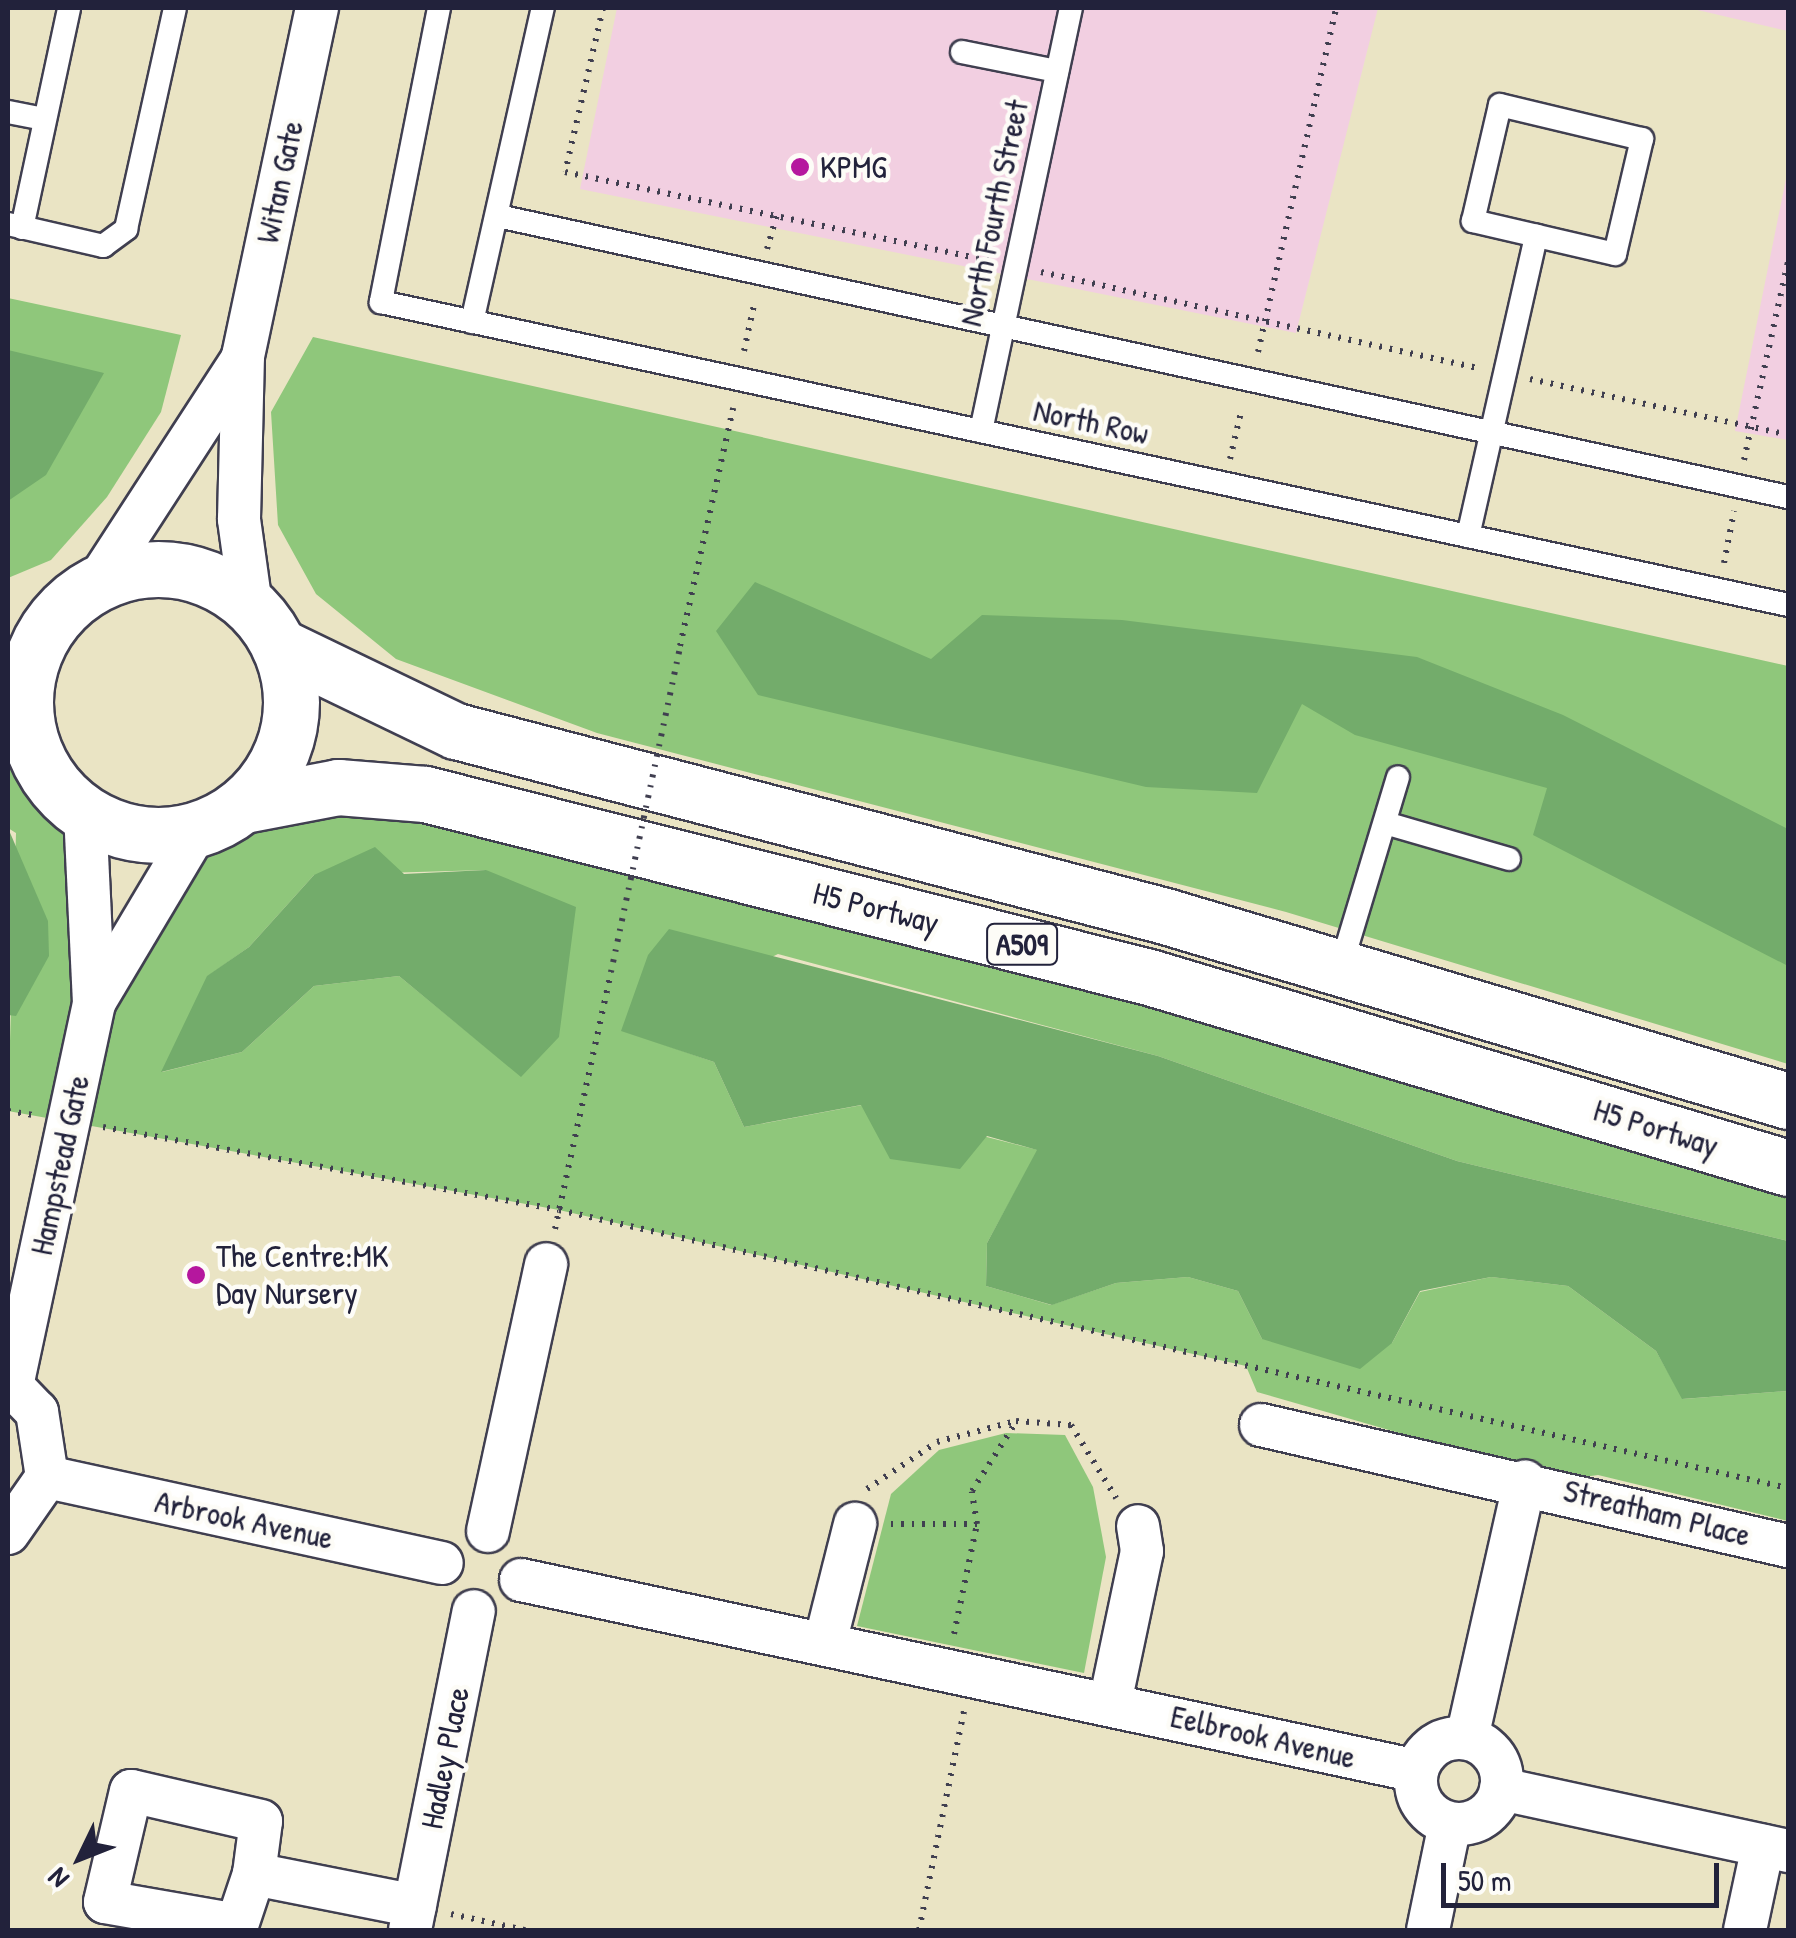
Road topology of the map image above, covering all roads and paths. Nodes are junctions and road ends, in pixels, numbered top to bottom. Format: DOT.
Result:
graph roads {
  1 [pos="69,8"];
  2 [pos="176,8"];
  3 [pos="316,8"];
  4 [pos="439,8"];
  5 [pos="544,8"];
  6 [pos="603,8"];
  7 [pos="1071,8"];
  8 [pos="1336,8"];
  9 [pos="962,52"];
  10 [pos="1057,71"];
  11 [pos="8,112"];
  12 [pos="44,119"];
  13 [pos="498,216"];
  14 [pos="15,226"];
  15 [pos="1536,236"];
  16 [pos="1788,261"];
  17 [pos="1016,266"];
  18 [pos="472,322"];
  19 [pos="1268,322"];
  20 [pos="1003,326"];
  21 [pos="244,356"];
  22 [pos="1503,374"];
  23 [pos="739,379"];
  24 [pos="1249,380"];
  25 [pos="1752,427"];
  26 [pos="981,431"];
  27 [pos="1490,432"];
  28 [pos="1788,436"];
  29 [pos="1224,483"];
  30 [pos="1738,486"];
  31 [pos="1788,497"];
  32 [pos="1468,536"];
  33 [pos="1719,590"];
  34 [pos="80,595"];
  35 [pos="1788,605"];
  36 [pos="8,612"];
  37 [pos="265,626"];
  38 [pos="26,761"];
  39 [pos="1398,777"];
  40 [pos="85,814"];
  41 [pos="220,817"];
  42 [pos="1384,823"];
  43 [pos="1509,859"];
  44 [pos="1341,966"];
  45 [pos="94,1003"];
  46 [pos="1788,1101"];
  47 [pos="8,1111"];
  48 [pos="70,1120"];
  49 [pos="1788,1168"];
  50 [pos="559,1210"];
  51 [pos="546,1264"];
  52 [pos="10,1387"];
  53 [pos="1016,1422"];
  54 [pos="1262,1425"];
  55 [pos="47,1477"];
  56 [pos="1525,1481"];
  57 [pos="1788,1488"];
  58 [pos="855,1524"];
  59 [pos="977,1524"];
  60 [pos="1138,1526"];
  61 [pos="488,1531"];
  62 [pos="8,1533"];
  63 [pos="1788,1546"];
  64 [pos="442,1564"];
  65 [pos="521,1580"];
  66 [pos="474,1610"];
  67 [pos="826,1640"];
  68 [pos="956,1671"];
  69 [pos="1110,1703"];
  70 [pos="1467,1738"];
  71 [pos="1417,1771"];
  72 [pos="1501,1790"];
  73 [pos="1450,1824"];
  74 [pos="1776,1849"];
  75 [pos="254,1874"];
  76 [pos="413,1918"];
  77 [pos="525,1930"];
  78 [pos="919,1930"];
  79 [pos="1428,1930"];
  80 [pos="1745,1930"];
  1 -- 12 [label="lane"];
  2 -- 14 [label="lane"];
  3 -- 21 [label="street, Witan Gate"];
  4 -- 18 [label="lane, North Row"];
  5 -- 13 [label="lane"];
  6 -- 17 [label="path"];
  7 -- 10 [label="lane, North Fourth Street"];
  8 -- 19 [label="path"];
  9 -- 10 [label="lane"];
  10 -- 17 [label="lane, North Fourth Street"];
  11 -- 12 [label="lane"];
  12 -- 14 [label="lane"];
  13 -- 18 [label="lane"];
  13 -- 20 [label="lane"];
  15 -- 15 [label="lane"];
  15 -- 22 [label="lane"];
  16 -- 25 [label="path"];
  17 -- 19 [label="path"];
  17 -- 20 [label="lane, North Fourth Street"];
  18 -- 23 [label="lane, North Row"];
  19 -- 22 [label="path"];
  19 -- 24 [label="path"];
  20 -- 24 [label="lane"];
  20 -- 26 [label="lane, North Fourth Street"];
  21 -- 34 [label="street, Witan Gate"];
  21 -- 37 [label="street, Witan Gate"];
  22 -- 25 [label="path"];
  22 -- 27 [label="lane"];
  23 -- 26 [label="lane, North Row"];
  23 -- 50 [label="path, bridge"];
  24 -- 27 [label="lane"];
  24 -- 29 [label="path"];
  25 -- 28 [label="path"];
  25 -- 30 [label="path"];
  26 -- 29 [label="lane, North Row"];
  27 -- 30 [label="lane"];
  27 -- 32 [label="lane"];
  29 -- 32 [label="lane, North Row"];
  30 -- 31 [label="lane"];
  30 -- 33 [label="path"];
  32 -- 33 [label="lane, North Row"];
  33 -- 35 [label="lane, North Row"];
  34 -- 36 [label="main road"];
  34 -- 37 [label="main road"];
  34 -- 38 [label="main road"];
  37 -- 41 [label="main road"];
  37 -- 44 [label="main road, H5 Portway / A509"];
  38 -- 40 [label="main road"];
  39 -- 42 [label="lane"];
  40 -- 41 [label="main road"];
  40 -- 45 [label="street, Hampstead Gate"];
  41 -- 45 [label="street, Hampstead Gate"];
  41 -- 49 [label="main road, H5 Portway / A509"];
  42 -- 43 [label="lane"];
  42 -- 44 [label="lane"];
  44 -- 46 [label="main road, H5 Portway / A509"];
  45 -- 48 [label="street, Hampstead Gate"];
  47 -- 48 [label="path"];
  48 -- 50 [label="path"];
  48 -- 52 [label="street, Hampstead Gate"];
  50 -- 51 [label="path"];
  50 -- 57 [label="path"];
  51 -- 61 [label="street"];
  52 -- 55 [label="street"];
  53 -- 58 [label="path"];
  53 -- 59 [label="path"];
  53 -- 60 [label="path"];
  54 -- 56 [label="street, Streatham Place"];
  55 -- 62 [label="street"];
  55 -- 64 [label="street, Arbrook Avenue"];
  56 -- 63 [label="street, Streatham Place"];
  56 -- 70 [label="street, Streatham Place"];
  58 -- 59 [label="path"];
  58 -- 67 [label="street"];
  59 -- 68 [label="path"];
  60 -- 69 [label="street"];
  61 -- 64 [label="street"];
  61 -- 65 [label="street"];
  64 -- 66 [label="street"];
  65 -- 66 [label="street"];
  65 -- 67 [label="street, Eelbrook Avenue"];
  66 -- 76 [label="street, Hadley Place"];
  67 -- 68 [label="street, Eelbrook Avenue"];
  68 -- 69 [label="street, Eelbrook Avenue"];
  68 -- 78 [label="path"];
  69 -- 71 [label="street, Eelbrook Avenue"];
  70 -- 71 [label="street"];
  70 -- 72 [label="street"];
  71 -- 73 [label="street"];
  72 -- 73 [label="street"];
  72 -- 74 [label="street"];
  73 -- 79 [label="street"];
  74 -- 80 [label="street"];
  75 -- 76 [label="street"];
  76 -- 77 [label="path"];
}
